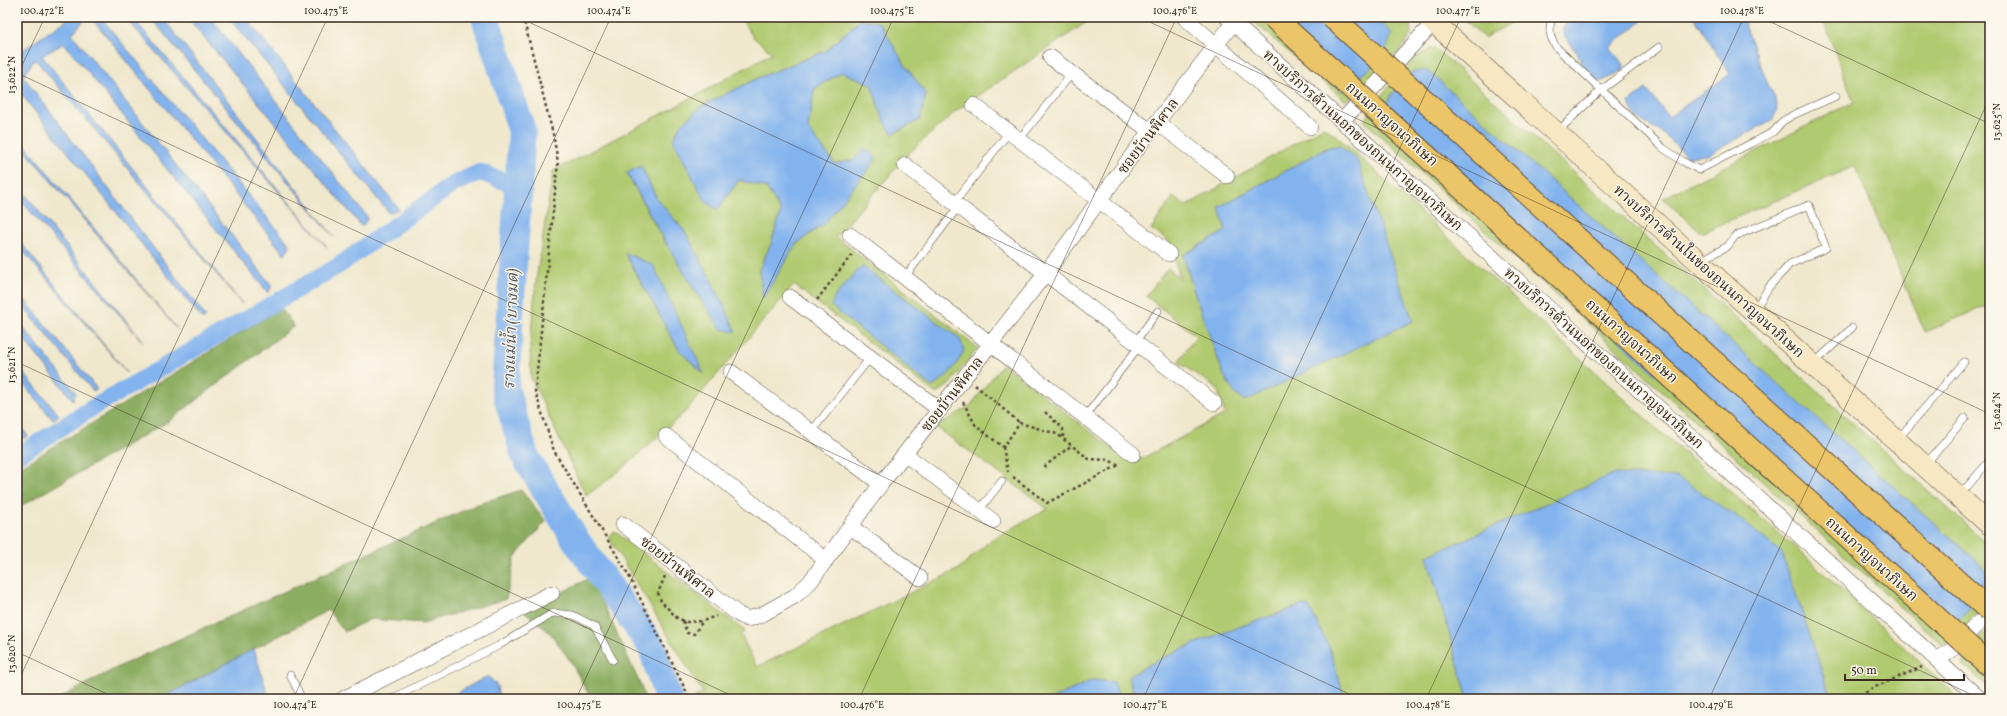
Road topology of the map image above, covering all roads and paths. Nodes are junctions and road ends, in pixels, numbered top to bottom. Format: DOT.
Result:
graph roads {
  1 [pos="523,17"];
  2 [pos="1184,17"];
  3 [pos="1274,17"];
  4 [pos="1332,17"];
  5 [pos="1553,17"];
  6 [pos="1431,19"];
  7 [pos="1230,20"];
  8 [pos="1217,45"];
  9 [pos="1659,47"];
  10 [pos="1050,57"];
  11 [pos="1072,73"];
  12 [pos="1600,91"];
  13 [pos="1836,96"];
  14 [pos="974,106"];
  15 [pos="1342,120"];
  16 [pos="1154,127"];
  17 [pos="1310,127"];
  18 [pos="1557,133"];
  19 [pos="1014,136"];
  20 [pos="905,165"];
  21 [pos="1227,176"];
  22 [pos="1099,201"];
  23 [pos="957,205"];
  24 [pos="855,239"];
  25 [pos="1168,254"];
  26 [pos="1698,261"];
  27 [pos="1046,273"];
  28 [pos="905,277"];
  29 [pos="790,297"];
  30 [pos="1158,310"];
  31 [pos="808,311"];
  32 [pos="1753,311"];
  33 [pos="1852,328"];
  34 [pos="992,344"];
  35 [pos="1138,344"];
  36 [pos="870,358"];
  37 [pos="1964,362"];
  38 [pos="1813,365"];
  39 [pos="732,372"];
  40 [pos="966,377"];
  41 [pos="957,389"];
  42 [pos="1214,403"];
  43 [pos="940,410"];
  44 [pos="1045,412"];
  45 [pos="1085,416"];
  46 [pos="1965,418"];
  47 [pos="1020,423"];
  48 [pos="812,432"];
  49 [pos="666,436"];
  50 [pos="1063,438"];
  51 [pos="1897,441"];
  52 [pos="1072,445"];
  53 [pos="1003,447"];
  54 [pos="905,454"];
  55 [pos="1134,454"];
  56 [pos="1990,460"];
  57 [pos="1119,465"];
  58 [pos="1925,466"];
  59 [pos="1044,467"];
  60 [pos="1002,481"];
  61 [pos="881,484"];
  62 [pos="1959,497"];
  63 [pos="979,510"];
  64 [pos="993,521"];
  65 [pos="623,524"];
  66 [pos="1990,525"];
  67 [pos="851,527"];
  68 [pos="826,560"];
  69 [pos="675,563"];
  70 [pos="920,578"];
  71 [pos="552,593"];
  72 [pos="720,610"];
  73 [pos="1990,611"];
  74 [pos="683,620"];
  75 [pos="703,621"];
  76 [pos="613,660"];
  77 [pos="1937,660"];
  78 [pos="1990,666"];
  79 [pos="290,675"];
  80 [pos="302,699"];
  81 [pos="342,699"];
  82 [pos="391,699"];
  83 [pos="690,699"];
  84 [pos="1855,699"];
  85 [pos="1980,699"];
  1 -- 83 [label="path"];
  2 -- 8 [label="street"];
  3 -- 78 [label="highway, ถนนกาญจนาภิเษก, bridge"];
  4 -- 73 [label="highway, bridge"];
  5 -- 12 [label="lane"];
  6 -- 15 [label="street"];
  6 -- 18 [label="main road, ทางบริการด้านในของถนนกาญจนาภิเษก"];
  7 -- 8 [label="street, ซอยบ้านพิศาล"];
  7 -- 15 [label="street, ทางบริการด้านนอกของถนนกาญจนาภิเษก"];
  8 -- 16 [label="street, ซอยบ้านพิศาล"];
  8 -- 17 [label="street"];
  9 -- 12 [label="lane"];
  10 -- 11 [label="street"];
  11 -- 16 [label="street"];
  11 -- 19 [label="lane"];
  12 -- 13 [label="lane"];
  12 -- 18 [label="lane"];
  14 -- 19 [label="street"];
  15 -- 77 [label="street, ทางบริการด้านนอกของถนนกาญจนาภิเษก"];
  16 -- 21 [label="street"];
  16 -- 22 [label="street, ซอยบ้านพิศาล"];
  18 -- 26 [label="main road, ทางบริการด้านในของถนนกาญจนาภิเษก"];
  19 -- 22 [label="street"];
  19 -- 23 [label="lane"];
  20 -- 23 [label="street"];
  22 -- 25 [label="street"];
  22 -- 27 [label="street, ซอยบ้านพิศาล"];
  23 -- 27 [label="street"];
  23 -- 28 [label="lane"];
  24 -- 28 [label="street"];
  24 -- 31 [label="path"];
  26 -- 32 [label="main road, ทางบริการด้านในของถนนกาญจนาภิเษก"];
  26 -- 32 [label="lane"];
  27 -- 34 [label="street, ซอยบ้านพิศาล"];
  27 -- 35 [label="street"];
  28 -- 34 [label="street"];
  29 -- 31 [label="street"];
  30 -- 35 [label="lane"];
  31 -- 36 [label="street"];
  32 -- 38 [label="main road, ทางบริการด้านในของถนนกาญจนาภิเษก"];
  33 -- 38 [label="lane"];
  34 -- 40 [label="street, ซอยบ้านพิศาล"];
  34 -- 45 [label="street"];
  35 -- 42 [label="street"];
  35 -- 45 [label="lane"];
  36 -- 43 [label="street"];
  36 -- 48 [label="lane"];
  37 -- 51 [label="lane"];
  38 -- 51 [label="main road, ทางบริการด้านในของถนนกาญจนาภิเษก"];
  39 -- 48 [label="street"];
  40 -- 41 [label="street, ซอยบ้านพิศาล"];
  40 -- 47 [label="path"];
  41 -- 43 [label="street, ซอยบ้านพิศาล"];
  41 -- 53 [label="path"];
  43 -- 54 [label="street, ซอยบ้านพิศาล"];
  44 -- 50 [label="path"];
  45 -- 55 [label="street"];
  46 -- 58 [label="lane"];
  47 -- 50 [label="path"];
  47 -- 53 [label="path"];
  48 -- 61 [label="street"];
  49 -- 68 [label="street"];
  50 -- 52 [label="path"];
  51 -- 58 [label="main road, ทางบริการด้านในของถนนกาญจนาภิเษก"];
  52 -- 57 [label="path"];
  52 -- 59 [label="path"];
  53 -- 57 [label="path"];
  54 -- 61 [label="street, ซอยบ้านพิศาล"];
  54 -- 63 [label="street"];
  55 -- 57 [label="path"];
  56 -- 62 [label="lane"];
  58 -- 62 [label="main road, ทางบริการด้านในของถนนกาญจนาภิเษก"];
  60 -- 63 [label="lane"];
  61 -- 67 [label="street, ซอยบ้านพิศาล"];
  62 -- 66 [label="main road, ทางบริการด้านในของถนนกาญจนาภิเษก"];
  63 -- 64 [label="street"];
  65 -- 69 [label="street, ซอยบ้านพิศาล"];
  67 -- 68 [label="street, ซอยบ้านพิศาล"];
  67 -- 70 [label="street"];
  68 -- 69 [label="street, ซอยบ้านพิศาล"];
  69 -- 74 [label="path"];
  71 -- 81 [label="street"];
  72 -- 75 [label="path"];
  73 -- 77 [label="street"];
  74 -- 75 [label="path"];
  74 -- 75 [label="path"];
  76 -- 82 [label="lane"];
  77 -- 84 [label="path"];
  77 -- 85 [label="street, ทางบริการด้านนอกของถนนกาญจนาภิเษก"];
  79 -- 80 [label="lane"];
}
